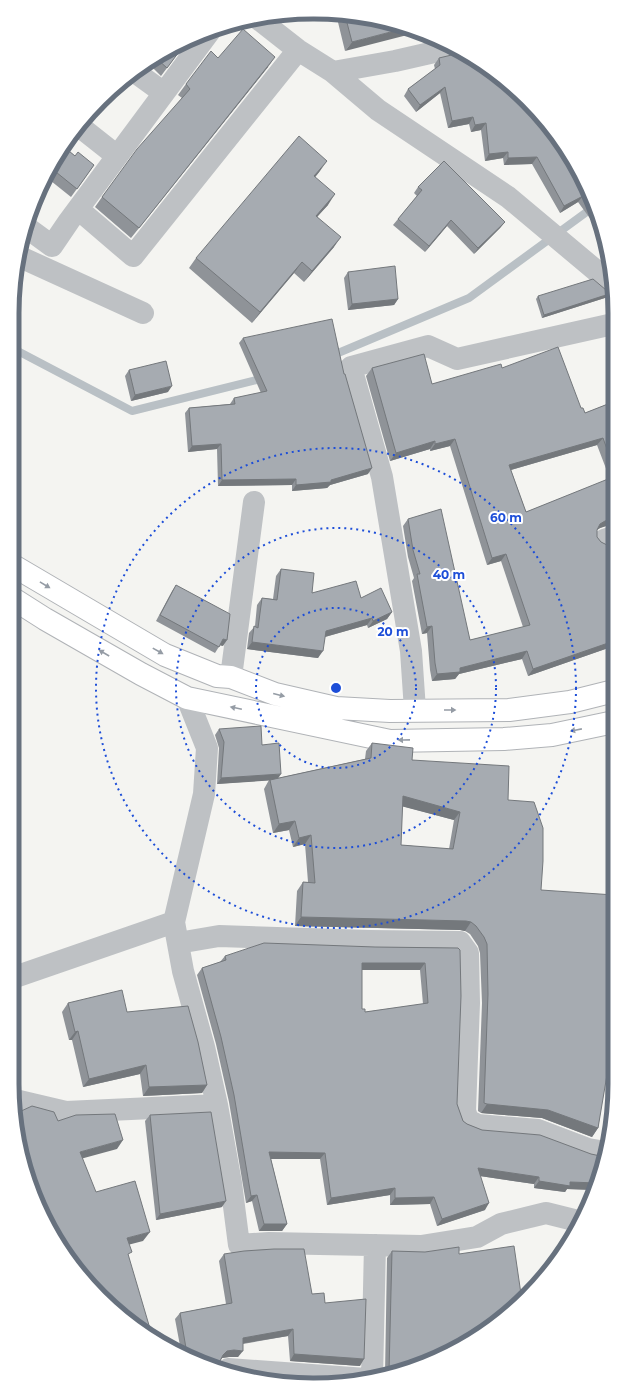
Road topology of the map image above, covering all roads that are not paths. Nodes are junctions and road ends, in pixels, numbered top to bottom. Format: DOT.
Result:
graph roads {
  1 [pos="264,24"];
  2 [pos="203,40"];
  3 [pos="298,50"];
  4 [pos="445,50"];
  5 [pos="333,72"];
  6 [pos="140,76"];
  7 [pos="164,93"];
  8 [pos="84,130"];
  9 [pos="117,156"];
  10 [pos="78,209"];
  11 [pos="31,231"];
  12 [pos="25,259"];
  13 [pos="605,278"];
  14 [pos="143,313"];
  15 [pos="608,325"];
  16 [pos="254,502"];
  17 [pos="19,569"];
  18 [pos="19,602"];
  19 [pos="231,677"];
  20 [pos="608,692"];
  21 [pos="188,698"];
  22 [pos="415,710"];
  23 [pos="608,723"];
  24 [pos="174,922"];
  25 [pos="178,943"];
  26 [pos="19,976"];
  27 [pos="20,1101"];
  28 [pos="217,1105"];
  29 [pos="600,1151"];
  30 [pos="575,1220"];
  31 [pos="375,1245"];
  32 [pos="249,1371"];
  33 [pos="372,1372"];
  34 [pos="335,1377"];
  1 -- 3 [label="street"];
  2 -- 7 [label="street"];
  3 -- 5 [label="street"];
  3 -- 10 [label="street"];
  4 -- 5 [label="street"];
  5 -- 13 [label="street"];
  6 -- 7 [label="street"];
  7 -- 9 [label="street"];
  8 -- 9 [label="street"];
  9 -- 10 [label="street"];
  10 -- 11 [label="street"];
  12 -- 14 [label="street"];
  15 -- 22 [label="street"];
  16 -- 19 [label="street"];
  17 -- 19 [label="main road, one-way"];
  21 -- 18 [label="main road, one-way"];
  19 -- 22 [label="main road, one-way"];
  22 -- 20 [label="main road, one-way"];
  23 -- 21 [label="main road, one-way"];
  21 -- 24 [label="street"];
  24 -- 25 [label="street"];
  24 -- 26 [label="street"];
  25 -- 28 [label="street"];
  25 -- 29 [label="street"];
  27 -- 28 [label="street"];
  28 -- 31 [label="street"];
  30 -- 31 [label="street"];
  31 -- 33 [label="street"];
  32 -- 34 [label="street"];
}
